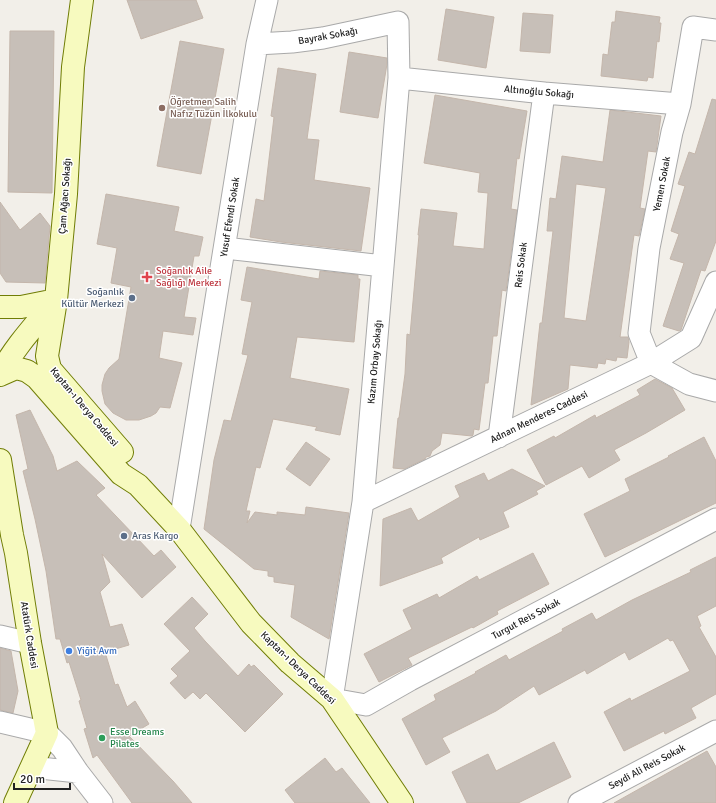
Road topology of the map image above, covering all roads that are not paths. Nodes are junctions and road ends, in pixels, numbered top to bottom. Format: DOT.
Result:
graph roads {
  1 [pos="82,0"];
  2 [pos="267,0"];
  3 [pos="398,22"];
  4 [pos="716,30"];
  5 [pos="257,44"];
  6 [pos="399,78"];
  7 [pos="544,93"];
  8 [pos="680,104"];
  9 [pos="225,248"];
  10 [pos="383,266"];
  11 [pos="716,282"];
  12 [pos="56,300"];
  13 [pos="0,307"];
  14 [pos="651,363"];
  15 [pos="0,375"];
  16 [pos="716,391"];
  17 [pos="499,437"];
  18 [pos="0,460"];
  19 [pos="138,485"];
  20 [pos="363,502"];
  21 [pos="716,519"];
  22 [pos="179,529"];
  23 [pos="6,533"];
  24 [pos="0,636"];
  25 [pos="30,643"];
  26 [pos="332,699"];
  27 [pos="0,722"];
  28 [pos="716,731"];
  29 [pos="47,733"];
  30 [pos="30,770"];
  31 [pos="78,772"];
  32 [pos="15,803"];
  33 [pos="102,803"];
  34 [pos="402,803"];
  35 [pos="579,803"];
  1 -- 12 [label="street, Çam Ağacı Sokağı"];
  2 -- 5 [label="street, Yusuf Efendi Sokak"];
  3 -- 5 [label="street, Bayrak Sokağı"];
  3 -- 6 [label="street, Kazım Orbay Sokağı"];
  4 -- 8 [label="street, Yemen Sokak"];
  5 -- 9 [label="street, Yusuf Efendi Sokak"];
  6 -- 7 [label="street, Altınoğlu Sokağı"];
  6 -- 10 [label="street, Kazım Orbay Sokağı"];
  7 -- 8 [label="street, Altınoğlu Sokağı"];
  7 -- 17 [label="street, Reis Sokak"];
  8 -- 14 [label="street, Yemen Sokak"];
  9 -- 10 [label="street"];
  9 -- 22 [label="street, Yusuf Efendi Sokak"];
  10 -- 20 [label="street, Kazım Orbay Sokağı"];
  11 -- 14 [label="street, Adnan Menderes Caddesi"];
  12 -- 13 [label="street"];
  12 -- 15 [label="street"];
  12 -- 19 [label="street, Kaptan-ı Derya Caddesi"];
  14 -- 16 [label="street"];
  14 -- 17 [label="street, Adnan Menderes Caddesi"];
  15 -- 19 [label="street, Kaptan-ı Derya Caddesi"];
  17 -- 20 [label="street, Adnan Menderes Caddesi"];
  18 -- 23 [label="street, Atatürk Caddesi"];
  19 -- 22 [label="street, Kaptan-ı Derya Caddesi"];
  20 -- 26 [label="street, Kazım Orbay Sokağı"];
  21 -- 26 [label="street, Turgut Reis Sokak"];
  22 -- 26 [label="street, Kaptan-ı Derya Caddesi"];
  23 -- 25 [label="street, Atatürk Caddesi"];
  24 -- 25 [label="street"];
  25 -- 29 [label="street, Atatürk Caddesi"];
  26 -- 34 [label="street, Kaptan-ı Derya Caddesi"];
  27 -- 29 [label="street"];
  28 -- 35 [label="street, Seydi Ali Reis Sokak"];
  29 -- 30 [label="street"];
  29 -- 31 [label="street"];
  30 -- 31 [label="street"];
  30 -- 32 [label="street"];
  31 -- 33 [label="street"];
}
